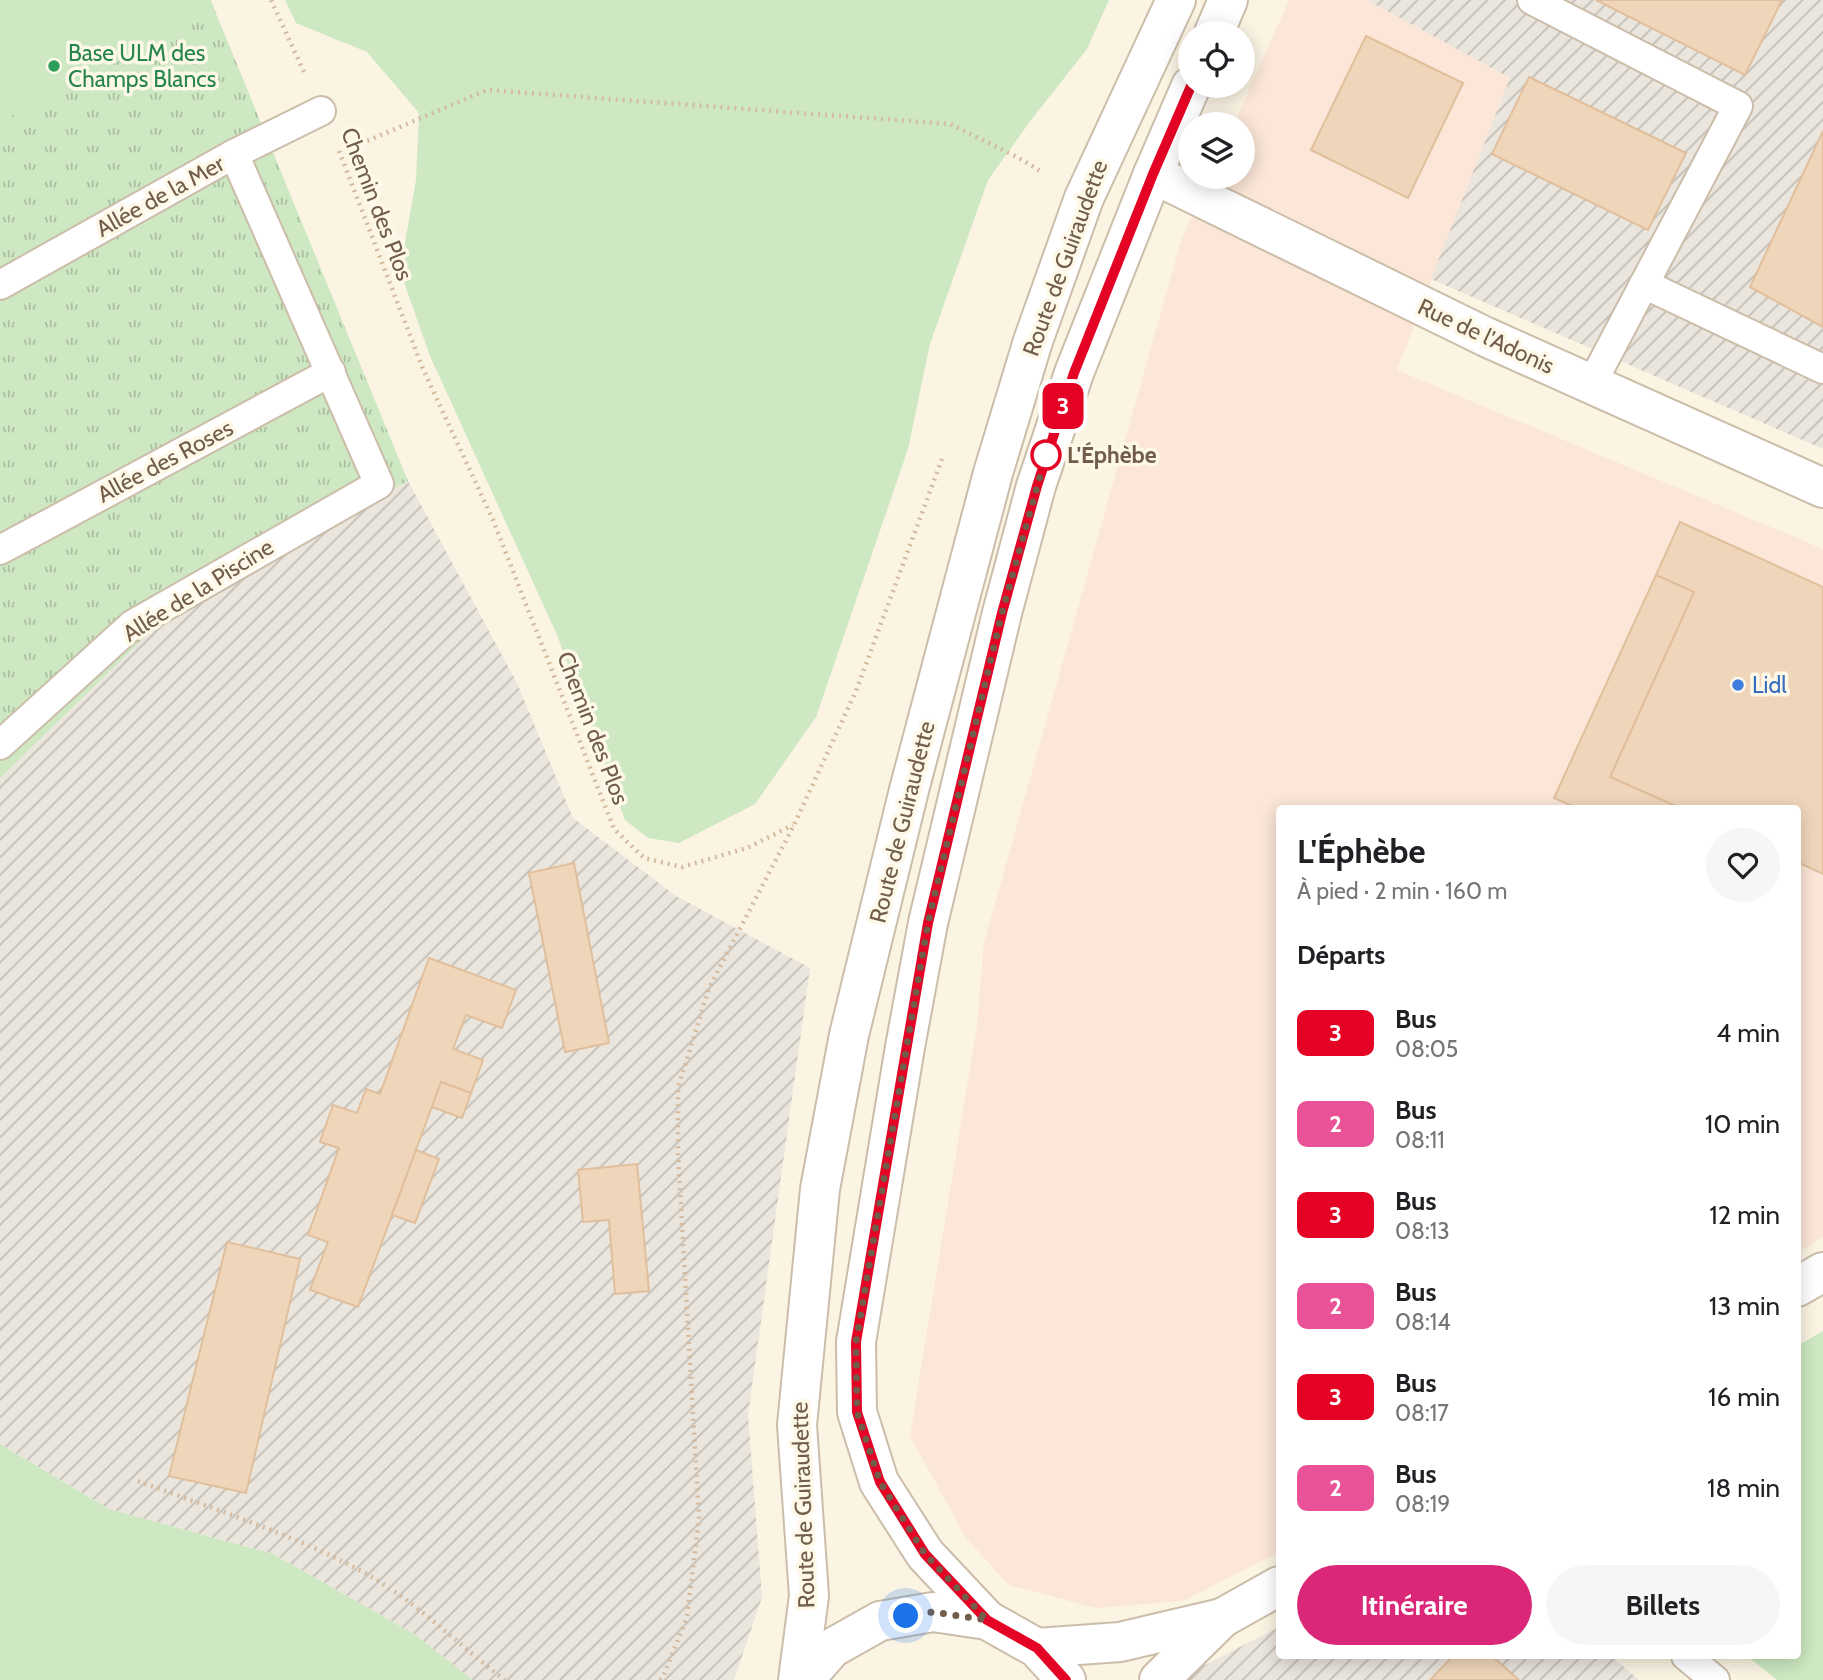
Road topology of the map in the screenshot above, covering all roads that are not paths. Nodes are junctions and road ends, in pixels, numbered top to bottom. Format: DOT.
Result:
graph roads {
  1 [pos="1176,0"];
  2 [pos="1200,0"];
  3 [pos="1228,0"];
  4 [pos="1532,0"];
  5 [pos="1219,21"];
  6 [pos="1186,98"];
  7 [pos="321,111"];
  8 [pos="234,154"];
  9 [pos="1153,174"];
  10 [pos="1644,284"];
  11 [pos="0,285"];
  12 [pos="1823,369"];
  13 [pos="331,372"];
  14 [pos="1591,385"];
  15 [pos="1823,488"];
  16 [pos="0,550"];
  17 [pos="0,745"];
  18 [pos="1823,1272"];
  19 [pos="1801,1285"];
  20 [pos="1276,1588"];
  21 [pos="1222,1618"];
  22 [pos="987,1620"];
  23 [pos="1037,1648"];
  24 [pos="1690,1659"];
  25 [pos="798,1680"];
  26 [pos="804,1680"];
  27 [pos="1066,1680"];
  28 [pos="1159,1680"];
  29 [pos="1715,1680"];
  1 -- 25 [label="street, Route de Guiraudette"];
  2 -- 9 [label="street, Route de Guiraudette"];
  3 -- 5 [label="street"];
  4 -- 10 [label="lane"];
  6 -- 9 [label="street, Route de Guiraudette"];
  7 -- 8 [label="lane, Allée de la Mer"];
  8 -- 11 [label="lane, Allée de la Mer"];
  8 -- 13 [label="lane"];
  9 -- 14 [label="street, Rue de l'Adonis"];
  9 -- 22 [label="street, Route de Guiraudette"];
  10 -- 12 [label="lane"];
  10 -- 14 [label="lane"];
  13 -- 16 [label="lane, Allée des Roses"];
  13 -- 17 [label="lane, Allée de la Piscine"];
  14 -- 15 [label="street, Rue de l'Adonis"];
  18 -- 19 [label="street"];
  20 -- 21 [label="street"];
  21 -- 23 [label="street"];
  21 -- 28 [label="street"];
  22 -- 23 [label="street"];
  22 -- 26 [label="street"];
  23 -- 27 [label="street"];
  24 -- 29 [label="lane"];
}
